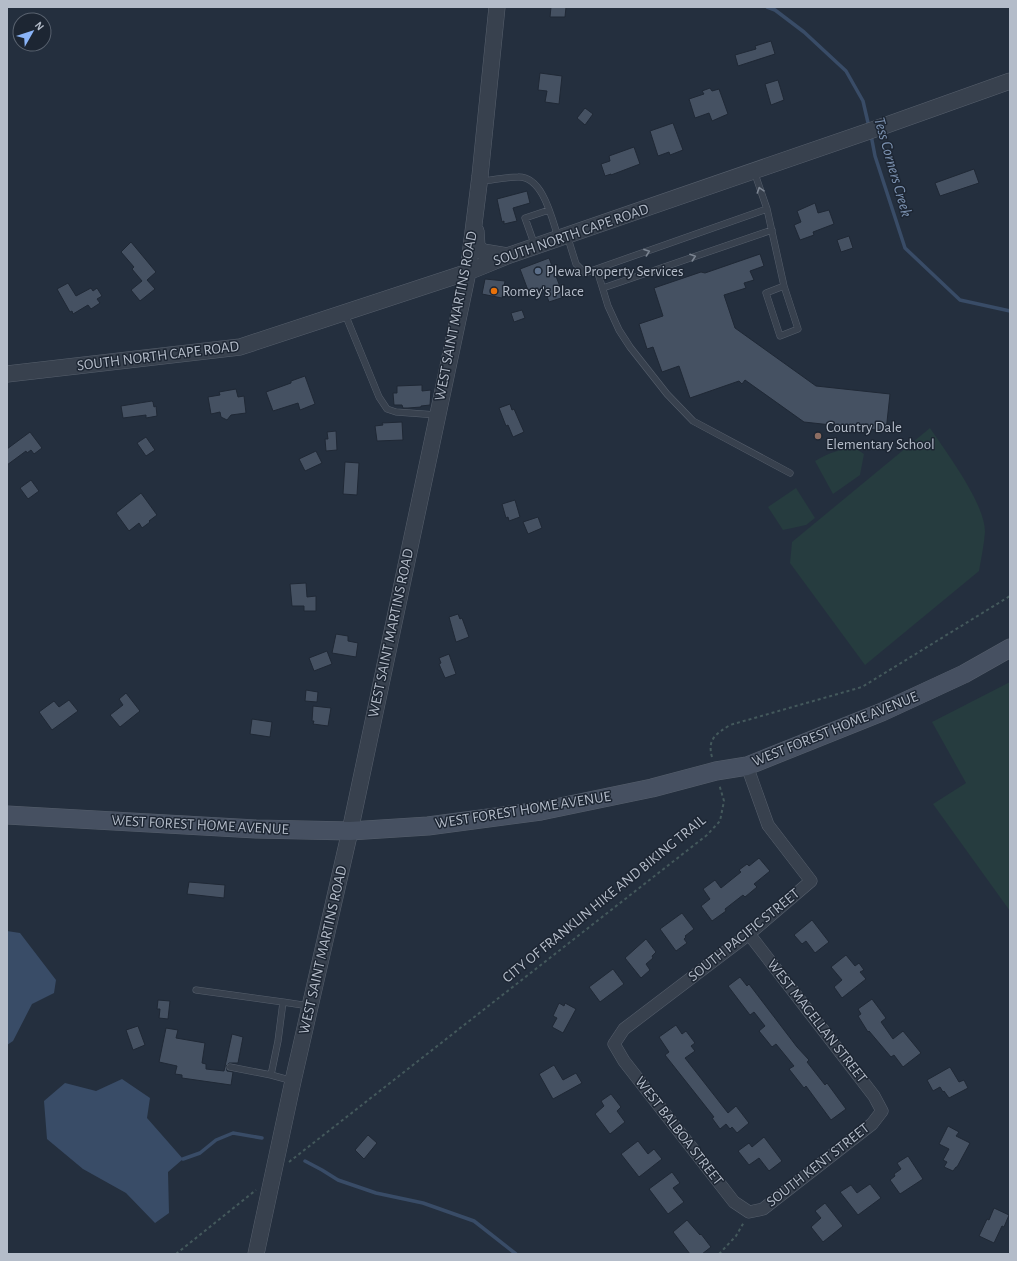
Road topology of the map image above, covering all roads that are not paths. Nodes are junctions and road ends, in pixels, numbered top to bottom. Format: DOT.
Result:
graph roads {
  1 [pos="497,7"];
  2 [pos="1010,81"];
  3 [pos="754,171"];
  4 [pos="479,181"];
  5 [pos="767,209"];
  6 [pos="549,210"];
  7 [pos="475,216"];
  8 [pos="772,230"];
  9 [pos="563,237"];
  10 [pos="535,247"];
  11 [pos="508,256"];
  12 [pos="597,270"];
  13 [pos="468,272"];
  14 [pos="784,286"];
  15 [pos="603,288"];
  16 [pos="344,312"];
  17 [pos="7,374"];
  18 [pos="437,415"];
  19 [pos="790,473"];
  20 [pos="1010,648"];
  21 [pos="747,766"];
  22 [pos="7,815"];
  23 [pos="350,831"];
  24 [pos="749,934"];
  25 [pos="196,990"];
  26 [pos="283,1002"];
  27 [pos="310,1007"];
  28 [pos="614,1044"];
  29 [pos="230,1067"];
  30 [pos="271,1075"];
  31 [pos="293,1081"];
  32 [pos="882,1111"];
  33 [pos="749,1212"];
  34 [pos="256,1254"];
  1 -- 4 [label="street, WEST SAINT MARTINS ROAD"];
  2 -- 3 [label="street, SOUTH NORTH CAPE ROAD"];
  5 -- 3 [label="lane, one-way"];
  3 -- 9 [label="street, SOUTH NORTH CAPE ROAD"];
  4 -- 6 [label="lane"];
  4 -- 7 [label="street, WEST SAINT MARTINS ROAD"];
  5 -- 8 [label="lane"];
  12 -- 5 [label="lane, one-way"];
  6 -- 9 [label="lane"];
  6 -- 10 [label="lane"];
  7 -- 11 [label="street"];
  7 -- 13 [label="street, WEST SAINT MARTINS ROAD"];
  8 -- 14 [label="lane"];
  15 -- 8 [label="lane, one-way"];
  9 -- 10 [label="street, SOUTH NORTH CAPE ROAD"];
  9 -- 12 [label="lane"];
  10 -- 11 [label="street, SOUTH NORTH CAPE ROAD"];
  11 -- 13 [label="street, SOUTH NORTH CAPE ROAD"];
  12 -- 15 [label="lane"];
  13 -- 16 [label="street, SOUTH NORTH CAPE ROAD"];
  13 -- 18 [label="street, WEST SAINT MARTINS ROAD"];
  14 -- 14 [label="lane"];
  15 -- 19 [label="lane"];
  16 -- 17 [label="street, SOUTH NORTH CAPE ROAD"];
  16 -- 18 [label="lane"];
  18 -- 23 [label="street, WEST SAINT MARTINS ROAD"];
  20 -- 21 [label="main road, WEST FOREST HOME AVENUE"];
  21 -- 23 [label="main road, WEST FOREST HOME AVENUE"];
  21 -- 24 [label="street, SOUTH PACIFIC STREET"];
  22 -- 23 [label="main road, WEST FOREST HOME AVENUE"];
  23 -- 27 [label="street, WEST SAINT MARTINS ROAD"];
  24 -- 28 [label="street, SOUTH PACIFIC STREET"];
  24 -- 32 [label="street, WEST MAGELLAN STREET"];
  25 -- 26 [label="lane"];
  26 -- 27 [label="lane"];
  26 -- 30 [label="lane"];
  27 -- 31 [label="street, WEST SAINT MARTINS ROAD"];
  28 -- 33 [label="street, WEST BALBOA STREET"];
  29 -- 30 [label="lane"];
  30 -- 31 [label="lane"];
  31 -- 34 [label="street, WEST SAINT MARTINS ROAD"];
  32 -- 33 [label="street, SOUTH KENT STREET"];
}
